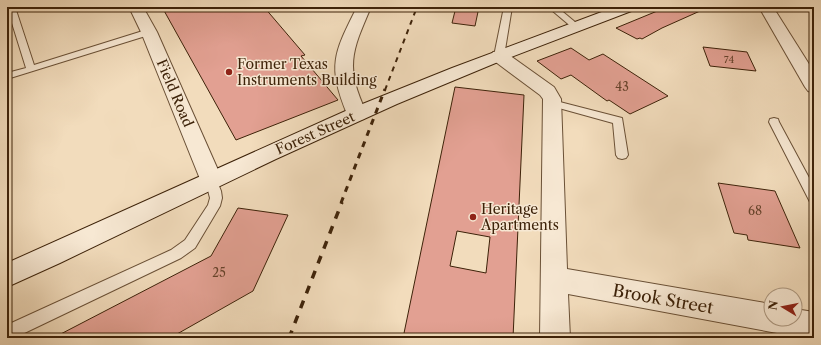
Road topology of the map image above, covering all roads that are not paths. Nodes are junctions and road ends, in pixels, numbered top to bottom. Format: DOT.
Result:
graph roads {
  1 [pos="11,7"];
  2 [pos="136,7"];
  3 [pos="364,7"];
  4 [pos="508,7"];
  5 [pos="552,7"];
  6 [pos="629,7"];
  7 [pos="766,7"];
  8 [pos="577,27"];
  9 [pos="149,32"];
  10 [pos="499,56"];
  11 [pos="31,69"];
  12 [pos="7,76"];
  13 [pos="814,87"];
  14 [pos="552,103"];
  15 [pos="357,114"];
  16 [pos="774,122"];
  17 [pos="622,155"];
  18 [pos="211,179"];
  19 [pos="814,199"];
  20 [pos="7,275"];
  21 [pos="554,279"];
  22 [pos="763,317"];
  23 [pos="803,324"];
  24 [pos="814,326"];
  25 [pos="7,333"];
  26 [pos="555,338"];
  1 -- 11 [label="lane"];
  2 -- 9 [label="street, Field Road"];
  3 -- 15 [label="street"];
  4 -- 10 [label="lane"];
  5 -- 8 [label="lane"];
  6 -- 8 [label="street, Forest Street"];
  7 -- 13 [label="street"];
  8 -- 10 [label="street, Forest Street"];
  9 -- 11 [label="lane"];
  9 -- 18 [label="street, Field Road"];
  10 -- 14 [label="street"];
  10 -- 15 [label="street, Forest Street"];
  11 -- 12 [label="lane"];
  14 -- 17 [label="lane"];
  14 -- 21 [label="street"];
  15 -- 18 [label="street, Forest Street"];
  16 -- 19 [label="lane"];
  18 -- 20 [label="street, Forest Street"];
  18 -- 25 [label="lane"];
  21 -- 22 [label="street, Brook Street"];
  21 -- 26 [label="street"];
  23 -- 24 [label="street"];
}
